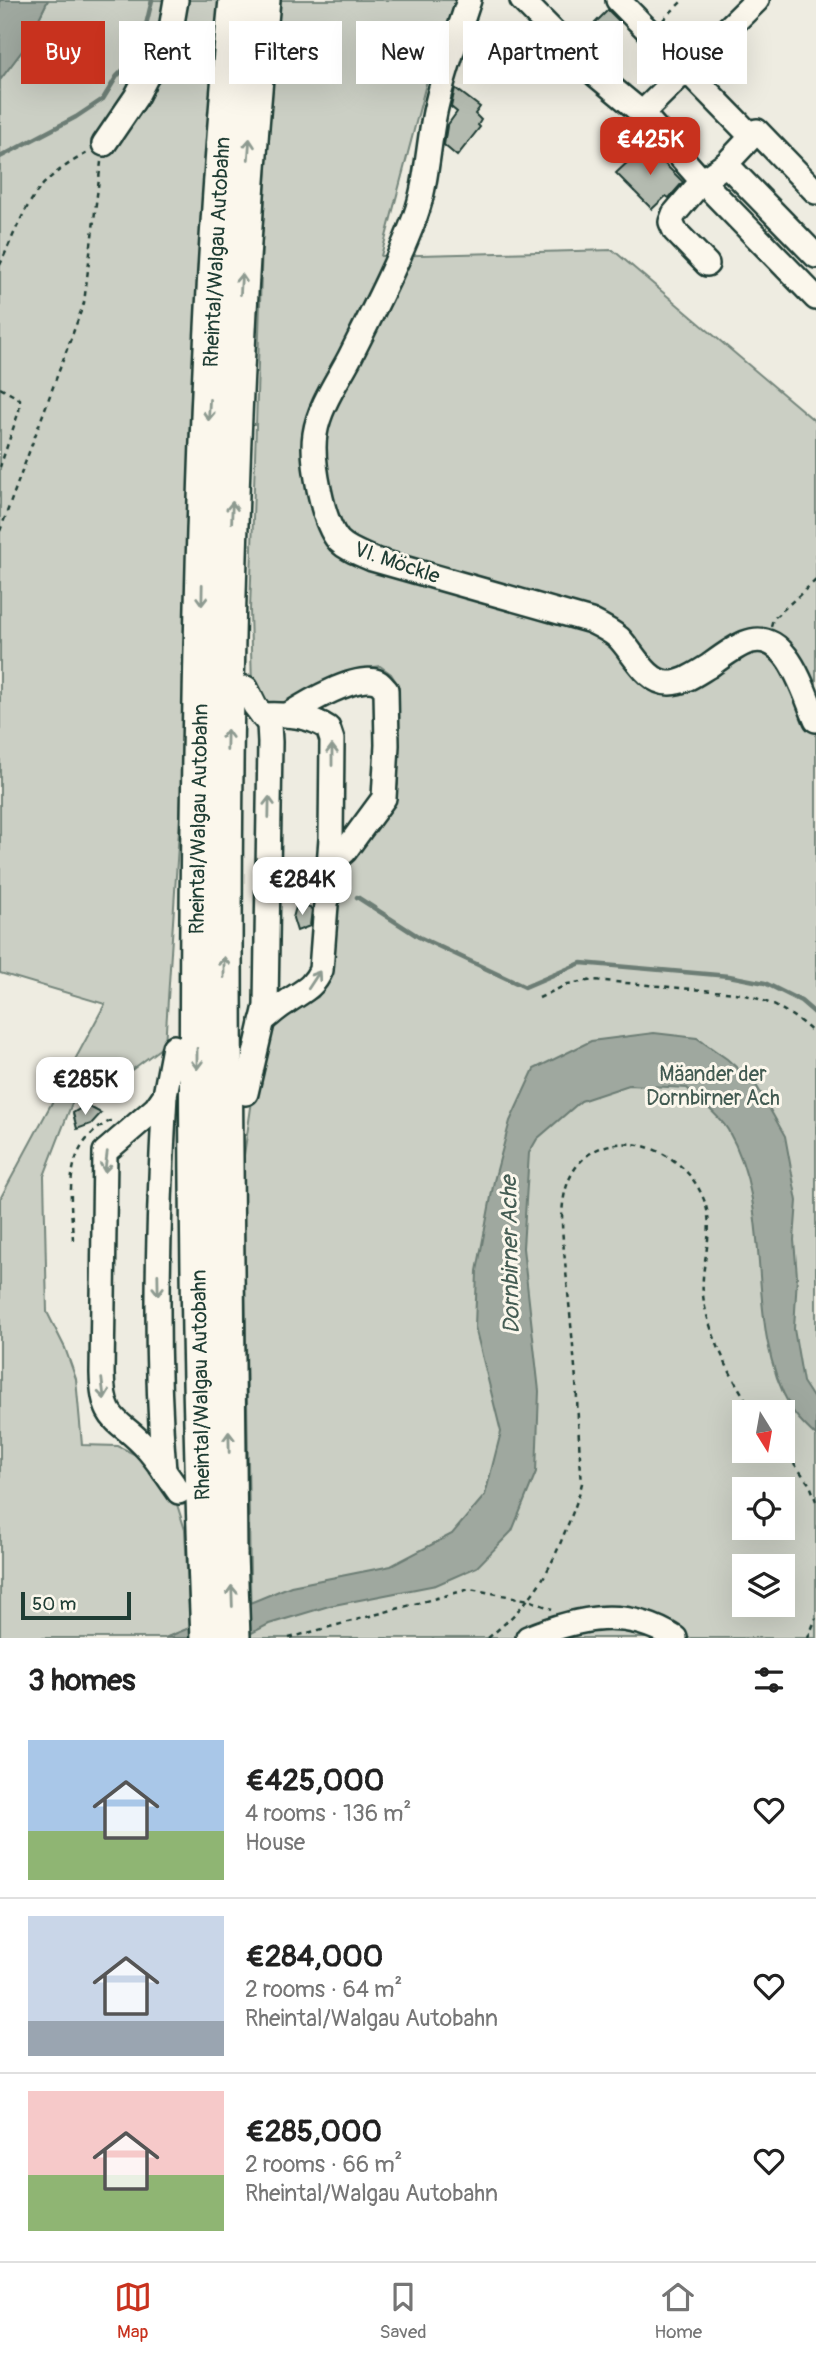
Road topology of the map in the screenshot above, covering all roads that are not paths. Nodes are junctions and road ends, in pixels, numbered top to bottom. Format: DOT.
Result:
graph roads {
  1 [pos="176,0"];
  2 [pos="236,0"];
  3 [pos="262,0"];
  4 [pos="469,0"];
  5 [pos="522,0"];
  6 [pos="618,0"];
  7 [pos="757,0"];
  8 [pos="639,21"];
  9 [pos="736,21"];
  10 [pos="672,84"];
  11 [pos="701,84"];
  12 [pos="642,113"];
  13 [pos="751,136"];
  14 [pos="104,144"];
  15 [pos="726,164"];
  16 [pos="702,181"];
  17 [pos="816,192"];
  18 [pos="816,256"];
  19 [pos="707,264"];
  20 [pos="816,298"];
  21 [pos="230,580"];
  22 [pos="254,701"];
  23 [pos="288,715"];
  24 [pos="816,720"];
  25 [pos="329,864"];
  26 [pos="197,893"];
  27 [pos="262,1021"];
  28 [pos="174,1047"];
  29 [pos="246,1093"];
  30 [pos="165,1095"];
  31 [pos="226,1232"];
  32 [pos="171,1481"];
  33 [pos="210,1559"];
  34 [pos="208,1638"];
  35 [pos="233,1638"];
  36 [pos="528,1638"];
  37 [pos="675,1638"];
  1 -- 14 [label="street"];
  2 -- 26 [label="highway, Rheintal/Walgau Autobahn, one-way"];
  21 -- 3 [label="highway, Rheintal/Walgau Autobahn, one-way"];
  4 -- 24 [label="street, VI. Möckle"];
  5 -- 12 [label="street"];
  6 -- 8 [label="street"];
  7 -- 9 [label="street"];
  10 -- 12 [label="street"];
  11 -- 13 [label="street"];
  12 -- 16 [label="street"];
  13 -- 15 [label="street"];
  13 -- 17 [label="street"];
  15 -- 16 [label="street"];
  15 -- 18 [label="street"];
  16 -- 19 [label="street"];
  16 -- 20 [label="street"];
  21 -- 22 [label="highway"];
  31 -- 21 [label="highway, Rheintal/Walgau Autobahn, one-way"];
  22 -- 23 [label="street"];
  27 -- 22 [label="street, one-way"];
  25 -- 23 [label="street, one-way"];
  23 -- 25 [label="street"];
  27 -- 25 [label="street, one-way"];
  26 -- 28 [label="highway"];
  26 -- 33 [label="highway, Rheintal/Walgau Autobahn, one-way"];
  27 -- 29 [label="street"];
  28 -- 30 [label="street"];
  29 -- 31 [label="highway"];
  30 -- 32 [label="street, one-way"];
  30 -- 32 [label="street, one-way"];
  33 -- 31 [label="highway, Rheintal/Walgau Autobahn, one-way"];
  32 -- 33 [label="highway"];
  33 -- 34 [label="highway"];
  35 -- 33 [label="highway, Rheintal/Walgau Autobahn, one-way"];
  36 -- 37 [label="street"];
}
